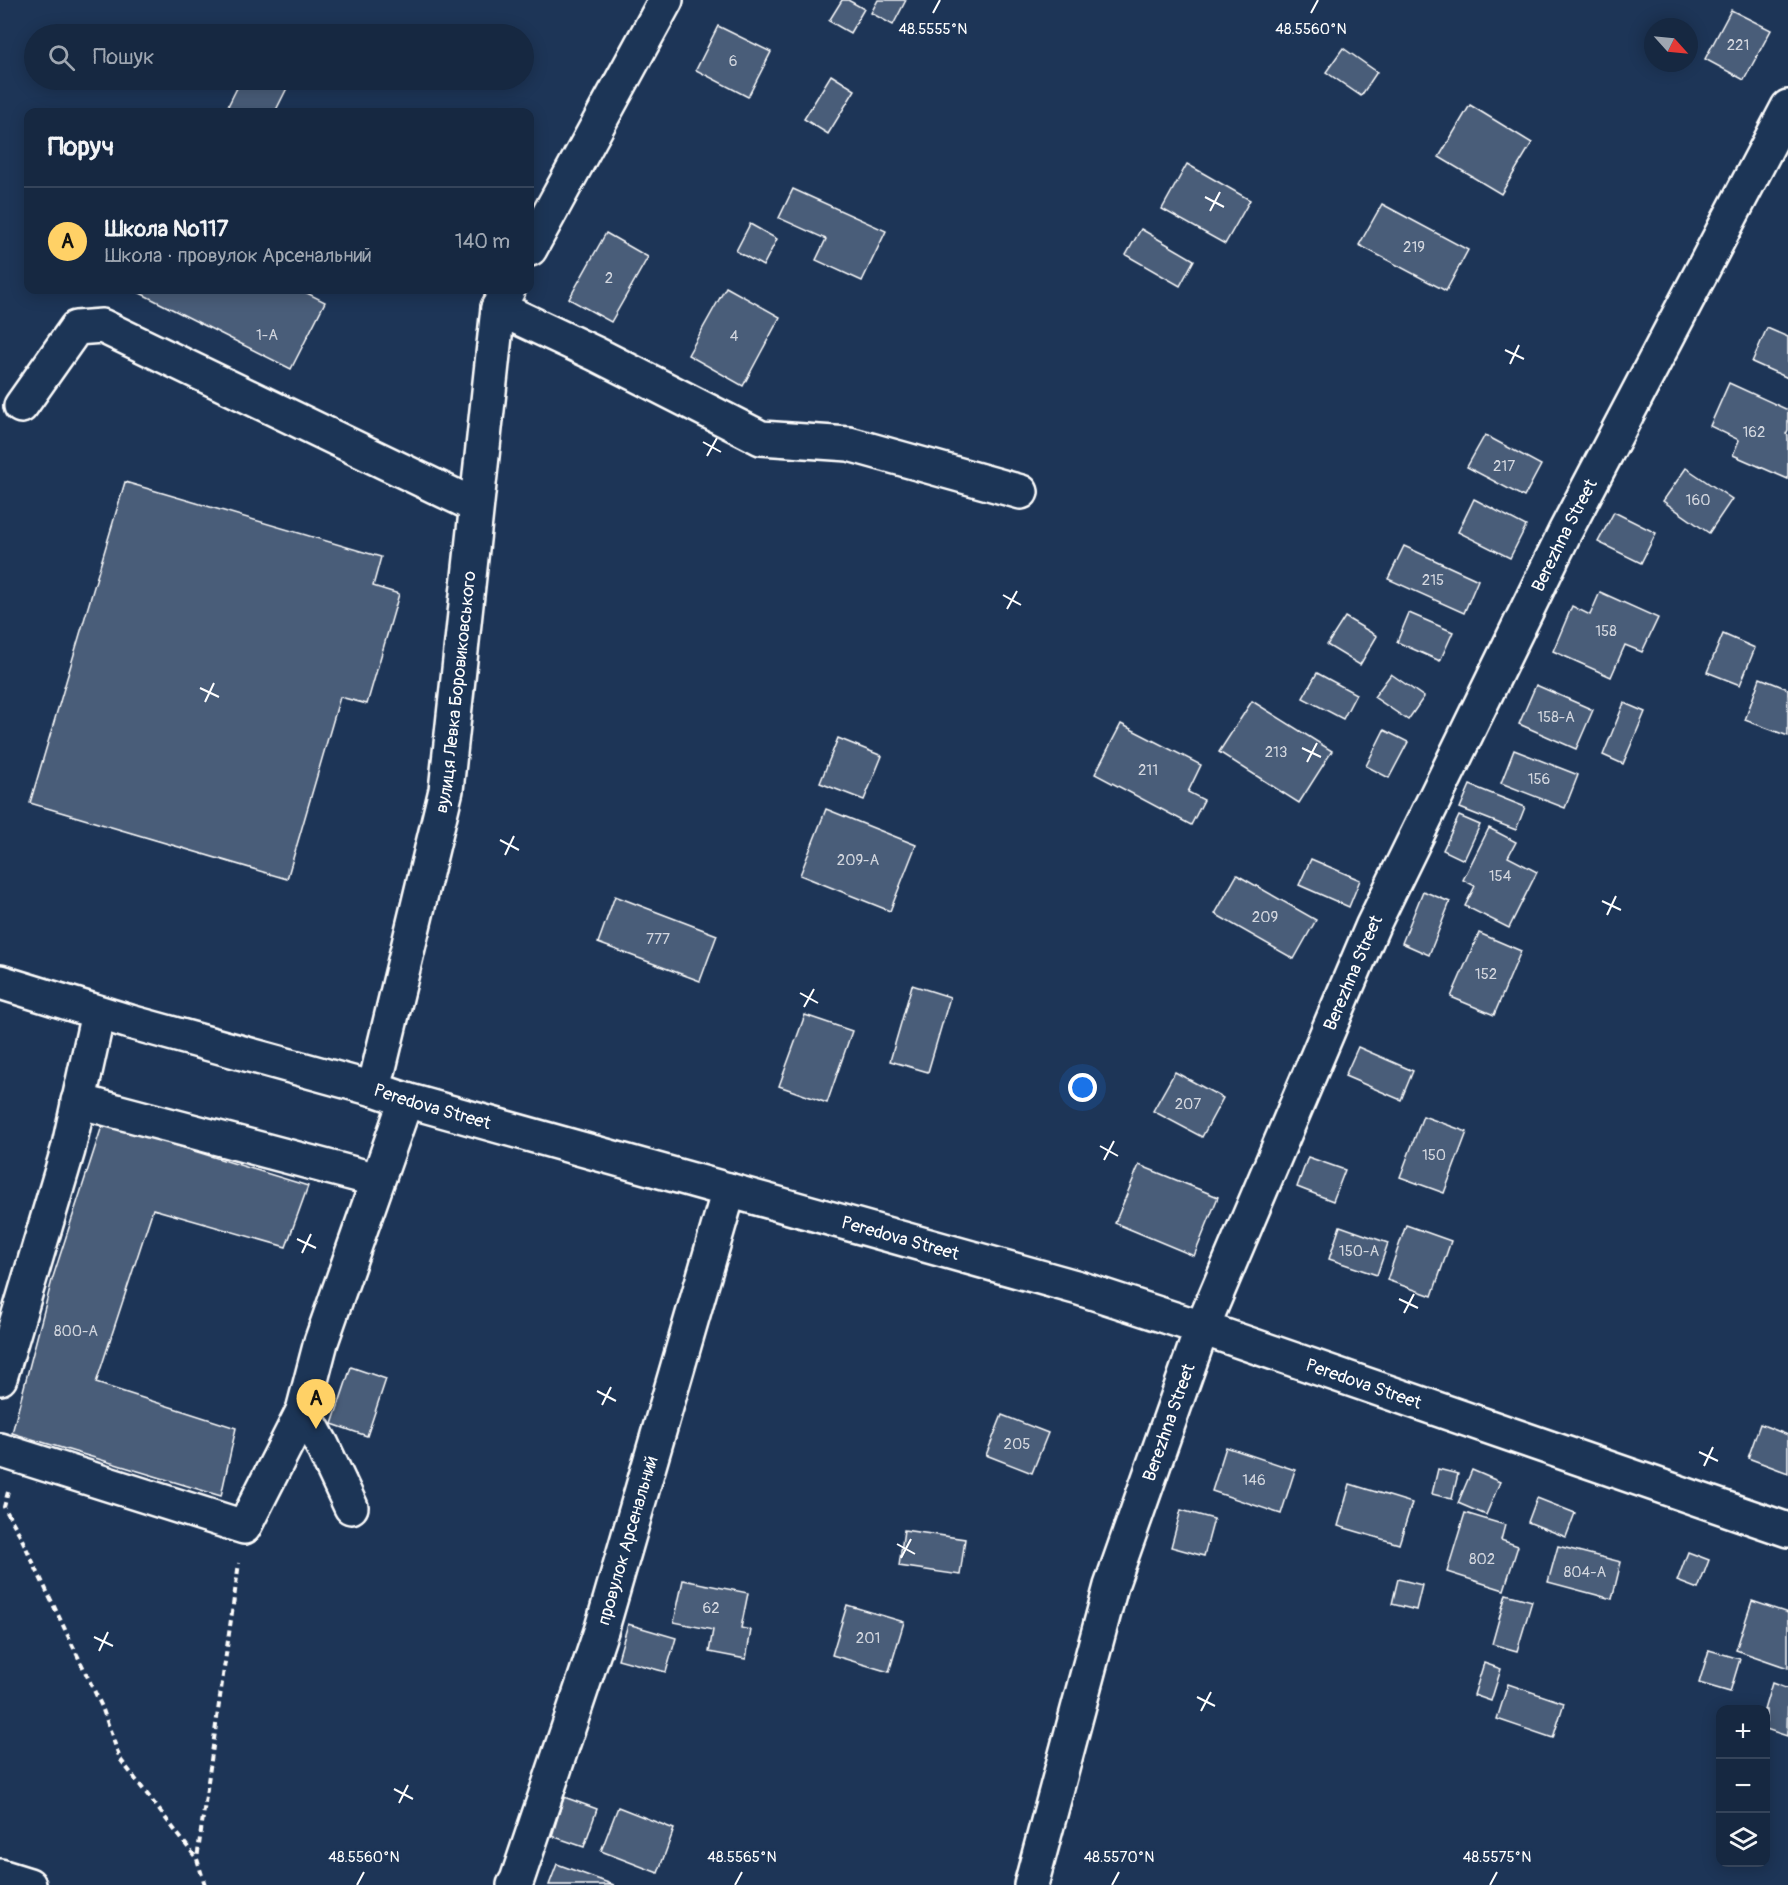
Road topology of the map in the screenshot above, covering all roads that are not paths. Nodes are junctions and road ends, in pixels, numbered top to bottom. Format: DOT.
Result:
graph roads {
  1 [pos="666,0"];
  2 [pos="1788,107"];
  3 [pos="534,242"];
  4 [pos="503,299"];
  5 [pos="21,406"];
  6 [pos="1021,492"];
  7 [pos="476,506"];
  8 [pos="0,982"];
  9 [pos="98,1013"];
  10 [pos="374,1089"];
  11 [pos="406,1100"];
  12 [pos="78,1101"];
  13 [pos="377,1180"];
  14 [pos="729,1190"];
  15 [pos="1202,1329"];
  16 [pos="0,1378"];
  17 [pos="303,1411"];
  18 [pos="8,1453"];
  19 [pos="351,1507"];
  20 [pos="1788,1530"];
  21 [pos="0,1876"];
  22 [pos="29,1885"];
  23 [pos="514,1885"];
  24 [pos="1031,1885"];
  1 -- 3 [label="street"];
  2 -- 15 [label="street, Berezhna Street"];
  4 -- 6 [label="street"];
  4 -- 7 [label="street, вулиця Левка Боровиковського"];
  5 -- 7 [label="street"];
  7 -- 10 [label="street, вулиця Левка Боровиковського"];
  8 -- 9 [label="street, Peredova Street"];
  9 -- 10 [label="street, Peredova Street"];
  9 -- 12 [label="street"];
  10 -- 11 [label="street, Peredova Street"];
  11 -- 13 [label="street"];
  11 -- 14 [label="street, Peredova Street"];
  12 -- 13 [label="street"];
  12 -- 16 [label="street"];
  13 -- 17 [label="street"];
  14 -- 15 [label="street, Peredova Street"];
  14 -- 23 [label="street, провулок Арсенальний"];
  15 -- 20 [label="street, Peredova Street"];
  15 -- 24 [label="street, Berezhna Street"];
  17 -- 18 [label="street"];
  17 -- 19 [label="street"];
  21 -- 22 [label="street"];
}
